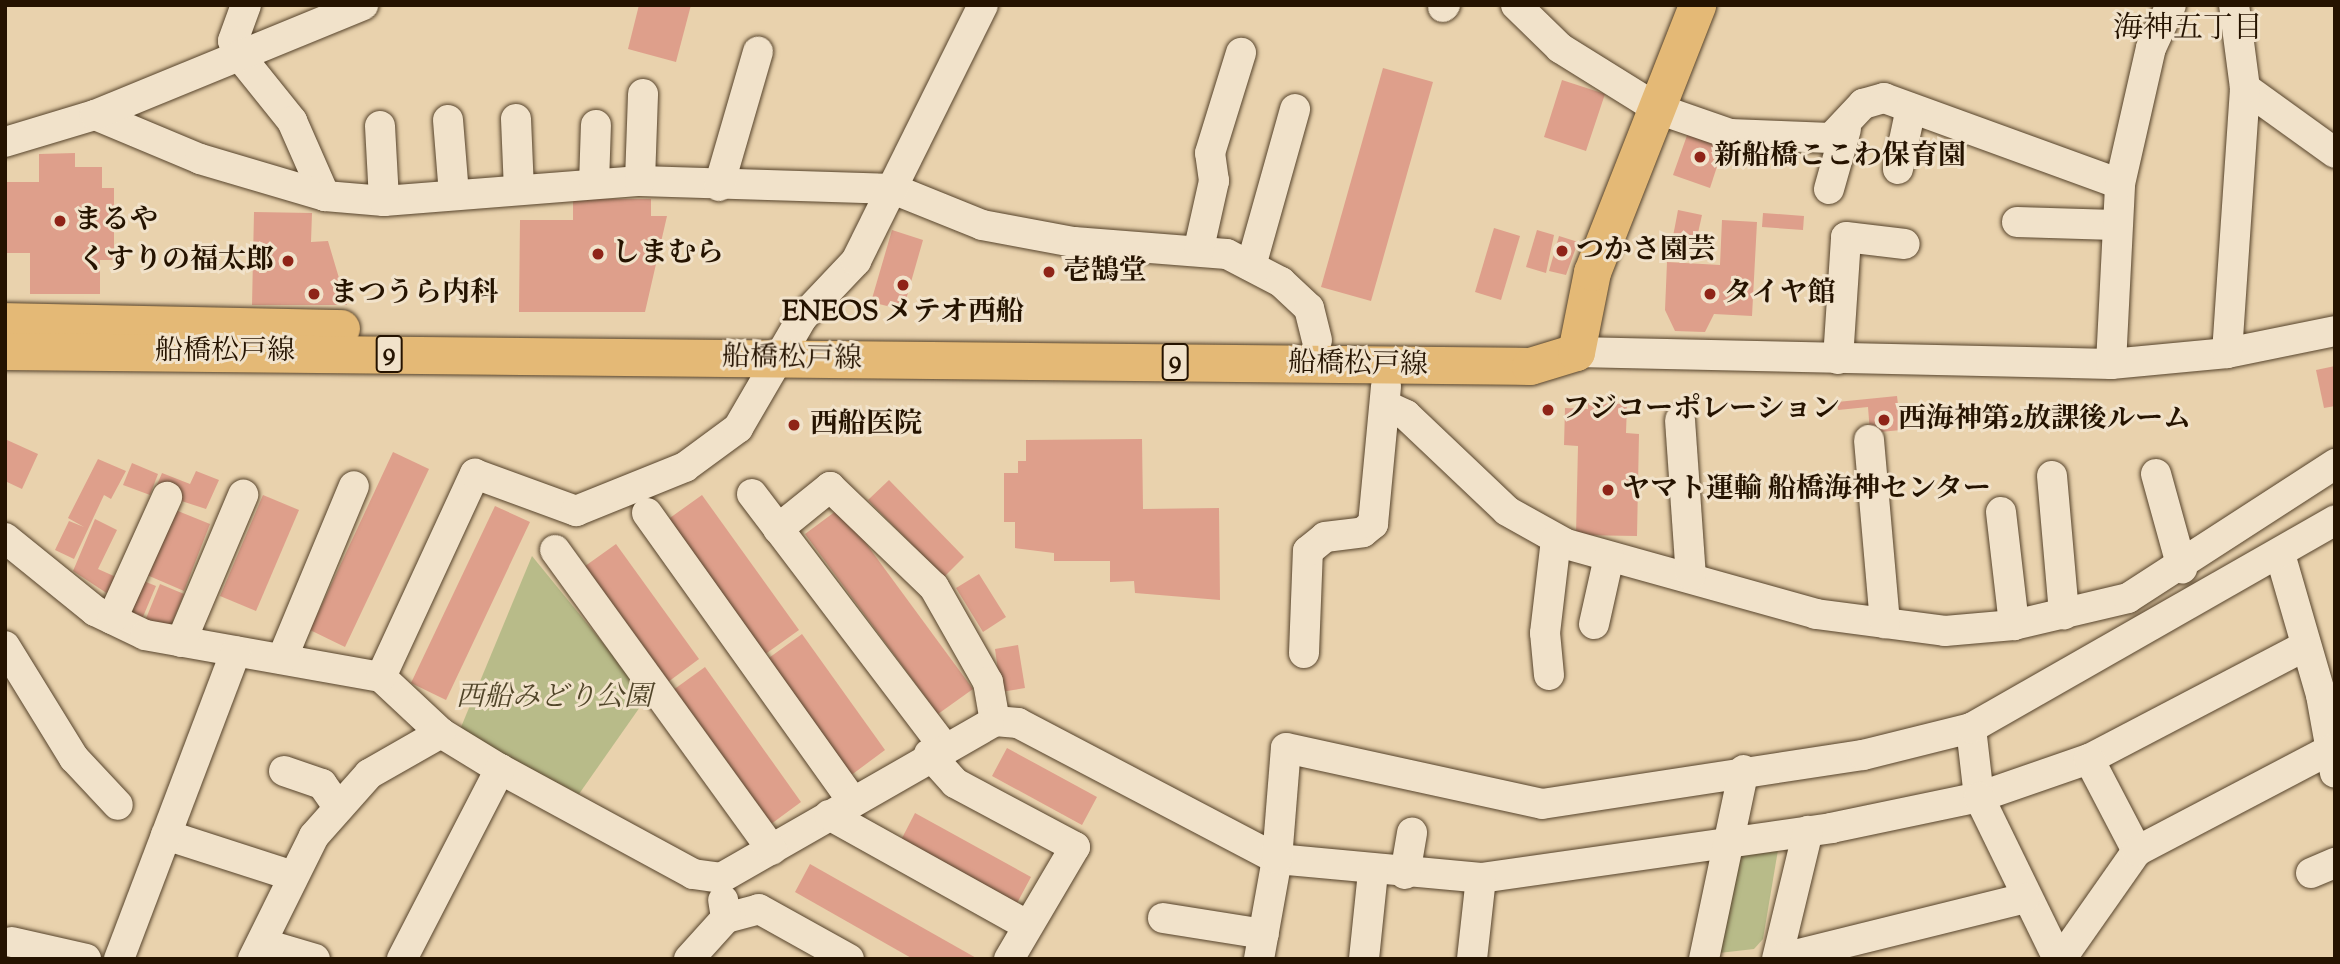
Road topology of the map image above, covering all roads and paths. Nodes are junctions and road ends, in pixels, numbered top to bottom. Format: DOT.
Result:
graph roads {
  1 [pos="246,5"];
  2 [pos="363,5"];
  3 [pos="983,5"];
  4 [pos="1516,5"];
  5 [pos="1697,5"];
  6 [pos="2171,5"];
  7 [pos="2234,5"];
  8 [pos="228,43"];
  9 [pos="758,52"];
  10 [pos="1241,53"];
  11 [pos="2245,88"];
  12 [pos="643,94"];
  13 [pos="1911,108"];
  14 [pos="1295,109"];
  15 [pos="1658,109"];
  16 [pos="94,115"];
  17 [pos="516,119"];
  18 [pos="448,120"];
  19 [pos="596,125"];
  20 [pos="380,126"];
  21 [pos="1846,129"];
  22 [pos="5,142"];
  23 [pos="2335,153"];
  24 [pos="1898,169"];
  25 [pos="640,181"];
  26 [pos="594,184"];
  27 [pos="2120,184"];
  28 [pos="719,186"];
  29 [pos="893,188"];
  30 [pos="1829,189"];
  31 [pos="519,190"];
  32 [pos="454,195"];
  33 [pos="325,196"];
  34 [pos="384,201"];
  35 [pos="2017,222"];
  36 [pos="2115,225"];
  37 [pos="1905,243"];
  38 [pos="1199,248"];
  39 [pos="1251,265"];
  40 [pos="5,321"];
  41 [pos="2335,331"];
  42 [pos="1317,340"];
  43 [pos="781,348"];
  44 [pos="5,351"];
  45 [pos="1576,352"];
  46 [pos="2227,352"];
  47 [pos="1838,359"];
  48 [pos="2110,364"];
  49 [pos="1386,365"];
  50 [pos="1387,406"];
  51 [pos="1680,420"];
  52 [pos="1869,440"];
  53 [pos="2335,464"];
  54 [pos="2156,474"];
  55 [pos="2052,477"];
  56 [pos="354,486"];
  57 [pos="752,494"];
  58 [pos="243,495"];
  59 [pos="167,497"];
  60 [pos="647,513"];
  61 [pos="2001,513"];
  62 [pos="2335,520"];
  63 [pos="778,529"];
  64 [pos="5,538"];
  65 [pos="1556,540"];
  66 [pos="555,550"];
  67 [pos="2280,554"];
  68 [pos="1609,557"];
  69 [pos="2182,568"];
  70 [pos="1691,576"];
  71 [pos="2064,614"];
  72 [pos="112,619"];
  73 [pos="1885,623"];
  74 [pos="1594,624"];
  75 [pos="2014,625"];
  76 [pos="181,642"];
  77 [pos="5,646"];
  78 [pos="2305,646"];
  79 [pos="236,651"];
  80 [pos="1304,653"];
  81 [pos="282,659"];
  82 [pos="1549,676"];
  83 [pos="382,677"];
  84 [pos="995,721"];
  85 [pos="1971,728"];
  86 [pos="441,733"];
  87 [pos="936,750"];
  88 [pos="2089,759"];
  89 [pos="2332,762"];
  90 [pos="500,769"];
  91 [pos="1744,770"];
  92 [pos="284,771"];
  93 [pos="1979,797"];
  94 [pos="118,804"];
  95 [pos="339,808"];
  96 [pos="840,808"];
  97 [pos="1808,831"];
  98 [pos="1412,833"];
  99 [pos="166,835"];
  100 [pos="1729,843"];
  101 [pos="772,850"];
  102 [pos="2137,851"];
  103 [pos="1277,859"];
  104 [pos="1373,872"];
  105 [pos="1405,874"];
  106 [pos="290,875"];
  107 [pos="720,878"];
  108 [pos="1481,878"];
  109 [pos="2025,898"];
  110 [pos="726,918"];
  111 [pos="1163,918"];
  112 [pos="1027,925"];
  113 [pos="12,942"];
  114 [pos="1261,947"];
  115 [pos="259,951"];
  116 [pos="86,959"];
  117 [pos="119,959"];
  118 [pos="315,959"];
  119 [pos="402,959"];
  120 [pos="689,959"];
  121 [pos="849,959"];
  122 [pos="1009,959"];
  123 [pos="1364,959"];
  124 [pos="1472,959"];
  125 [pos="1704,959"];
  126 [pos="1778,959"];
  127 [pos="2060,959"];
  1 -- 8 [label="street"];
  2 -- 8 [label="street"];
  3 -- 29 [label="street"];
  4 -- 15 [label="street"];
  5 -- 15 [label="main road"];
  6 -- 27 [label="street"];
  7 -- 11 [label="street"];
  8 -- 16 [label="street"];
  8 -- 33 [label="street"];
  9 -- 28 [label="street"];
  10 -- 38 [label="street"];
  11 -- 23 [label="street"];
  11 -- 46 [label="street"];
  12 -- 25 [label="street"];
  13 -- 21 [label="street"];
  13 -- 24 [label="street"];
  13 -- 27 [label="street"];
  14 -- 39 [label="street"];
  15 -- 21 [label="street"];
  15 -- 45 [label="main road"];
  16 -- 22 [label="street"];
  16 -- 33 [label="street"];
  17 -- 31 [label="street"];
  18 -- 32 [label="street"];
  19 -- 26 [label="street"];
  20 -- 34 [label="street"];
  21 -- 30 [label="street"];
  25 -- 26 [label="street"];
  25 -- 28 [label="street"];
  26 -- 31 [label="street"];
  27 -- 36 [label="street"];
  28 -- 29 [label="street"];
  29 -- 38 [label="street"];
  29 -- 43 [label="street"];
  31 -- 32 [label="street"];
  32 -- 34 [label="street"];
  33 -- 34 [label="street"];
  35 -- 36 [label="street"];
  36 -- 48 [label="street"];
  37 -- 47 [label="street"];
  38 -- 39 [label="street"];
  39 -- 42 [label="street"];
  40 -- 43 [label="main road, 船橋松戸線 / 9"];
  41 -- 46 [label="street"];
  42 -- 43 [label="main road, 船橋松戸線 / 9"];
  42 -- 45 [label="main road, 船橋松戸線 / 9"];
  43 -- 44 [label="main road, 船橋松戸線 / 9"];
  43 -- 49 [label="main road, 船橋松戸線 / 9"];
  43 -- 83 [label="street"];
  45 -- 47 [label="street"];
  45 -- 49 [label="main road, 船橋松戸線 / 9"];
  46 -- 48 [label="street"];
  47 -- 48 [label="street"];
  49 -- 50 [label="street"];
  50 -- 65 [label="street"];
  50 -- 80 [label="street"];
  51 -- 70 [label="street"];
  52 -- 73 [label="street"];
  53 -- 69 [label="street"];
  54 -- 69 [label="street"];
  55 -- 71 [label="street"];
  56 -- 81 [label="street"];
  57 -- 63 [label="street"];
  58 -- 76 [label="street"];
  59 -- 72 [label="street"];
  60 -- 96 [label="street"];
  61 -- 75 [label="street"];
  62 -- 67 [label="street"];
  63 -- 84 [label="street"];
  63 -- 87 [label="street"];
  64 -- 72 [label="street"];
  65 -- 68 [label="street"];
  65 -- 82 [label="street"];
  66 -- 101 [label="street"];
  67 -- 78 [label="street"];
  67 -- 85 [label="street"];
  68 -- 70 [label="street"];
  68 -- 74 [label="street"];
  69 -- 71 [label="street"];
  70 -- 73 [label="street"];
  71 -- 75 [label="street"];
  72 -- 76 [label="street"];
  73 -- 75 [label="street"];
  76 -- 79 [label="street"];
  77 -- 94 [label="street"];
  78 -- 88 [label="street"];
  78 -- 89 [label="street"];
  79 -- 81 [label="street"];
  79 -- 99 [label="street"];
  81 -- 83 [label="street"];
  83 -- 86 [label="street"];
  84 -- 87 [label="street"];
  84 -- 103 [label="street"];
  85 -- 91 [label="street"];
  85 -- 93 [label="street"];
  86 -- 90 [label="street"];
  86 -- 95 [label="street"];
  87 -- 96 [label="street"];
  87 -- 112 [label="street"];
  88 -- 93 [label="street"];
  88 -- 102 [label="street"];
  89 -- 102 [label="street"];
  90 -- 107 [label="street"];
  90 -- 119 [label="street"];
  91 -- 100 [label="street"];
  91 -- 103 [label="street"];
  92 -- 95 [label="street"];
  93 -- 97 [label="street"];
  93 -- 109 [label="street"];
  95 -- 106 [label="street"];
  96 -- 101 [label="street"];
  96 -- 112 [label="street"];
  97 -- 100 [label="street"];
  97 -- 126 [label="street"];
  98 -- 105 [label="street"];
  99 -- 106 [label="street"];
  99 -- 117 [label="street"];
  100 -- 108 [label="street"];
  100 -- 125 [label="street"];
  101 -- 107 [label="street"];
  102 -- 127 [label="street"];
  103 -- 104 [label="street"];
  103 -- 114 [label="street"];
  104 -- 105 [label="street"];
  104 -- 123 [label="street"];
  105 -- 108 [label="street"];
  106 -- 115 [label="street"];
  107 -- 110 [label="street"];
  108 -- 124 [label="street"];
  109 -- 126 [label="street"];
  109 -- 127 [label="street"];
  110 -- 120 [label="street"];
  110 -- 121 [label="street"];
  111 -- 114 [label="street"];
  112 -- 122 [label="street"];
  113 -- 116 [label="street"];
  115 -- 118 [label="street"];
}
